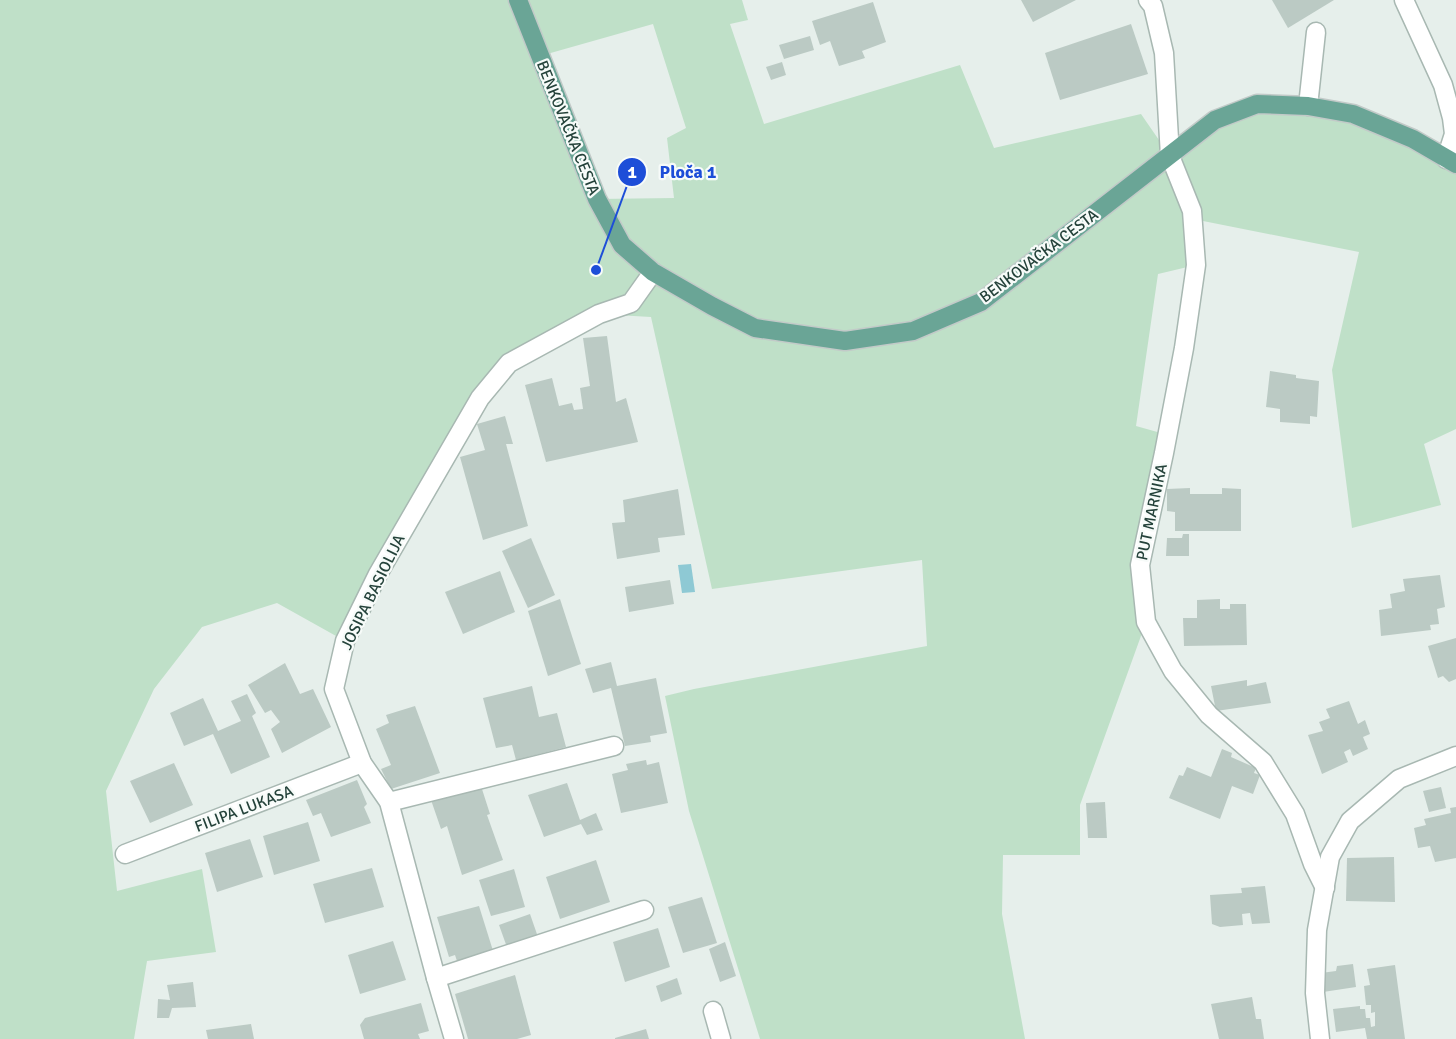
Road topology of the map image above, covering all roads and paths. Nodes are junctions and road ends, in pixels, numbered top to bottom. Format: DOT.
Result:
graph roads {
  1 [pos="518,0"];
  2 [pos="1404,0"];
  3 [pos="1153,2"];
  4 [pos="1316,32"];
  5 [pos="1308,106"];
  6 [pos="1170,156"];
  7 [pos="1451,161"];
  8 [pos="653,272"];
  9 [pos="614,746"];
  10 [pos="1456,756"];
  11 [pos="362,763"];
  12 [pos="389,802"];
  13 [pos="125,854"];
  14 [pos="1325,888"];
  15 [pos="644,910"];
  16 [pos="436,978"];
  17 [pos="713,1011"];
  18 [pos="454,1039"];
  19 [pos="721,1039"];
  20 [pos="1320,1039"];
  1 -- 8 [label="main road, BENKOVAČKA CESTA"];
  2 -- 7 [label="street"];
  3 -- 6 [label="street, PUT MARNIKA"];
  4 -- 5 [label="street"];
  5 -- 6 [label="main road, BENKOVAČKA CESTA"];
  5 -- 7 [label="main road, BENKOVAČKA CESTA"];
  6 -- 8 [label="main road, BENKOVAČKA CESTA"];
  6 -- 14 [label="street, PUT MARNIKA"];
  8 -- 11 [label="street, JOSIPA BASIOLIJA"];
  9 -- 12 [label="street"];
  10 -- 14 [label="street"];
  11 -- 12 [label="street, JOSIPA BASIOLIJA"];
  11 -- 13 [label="street, FILIPA LUKASA"];
  12 -- 16 [label="street, JOSIPA BASIOLIJA"];
  14 -- 20 [label="street"];
  15 -- 16 [label="street"];
  16 -- 18 [label="street, JOSIPA BASIOLIJA"];
  17 -- 19 [label="street"];
}
